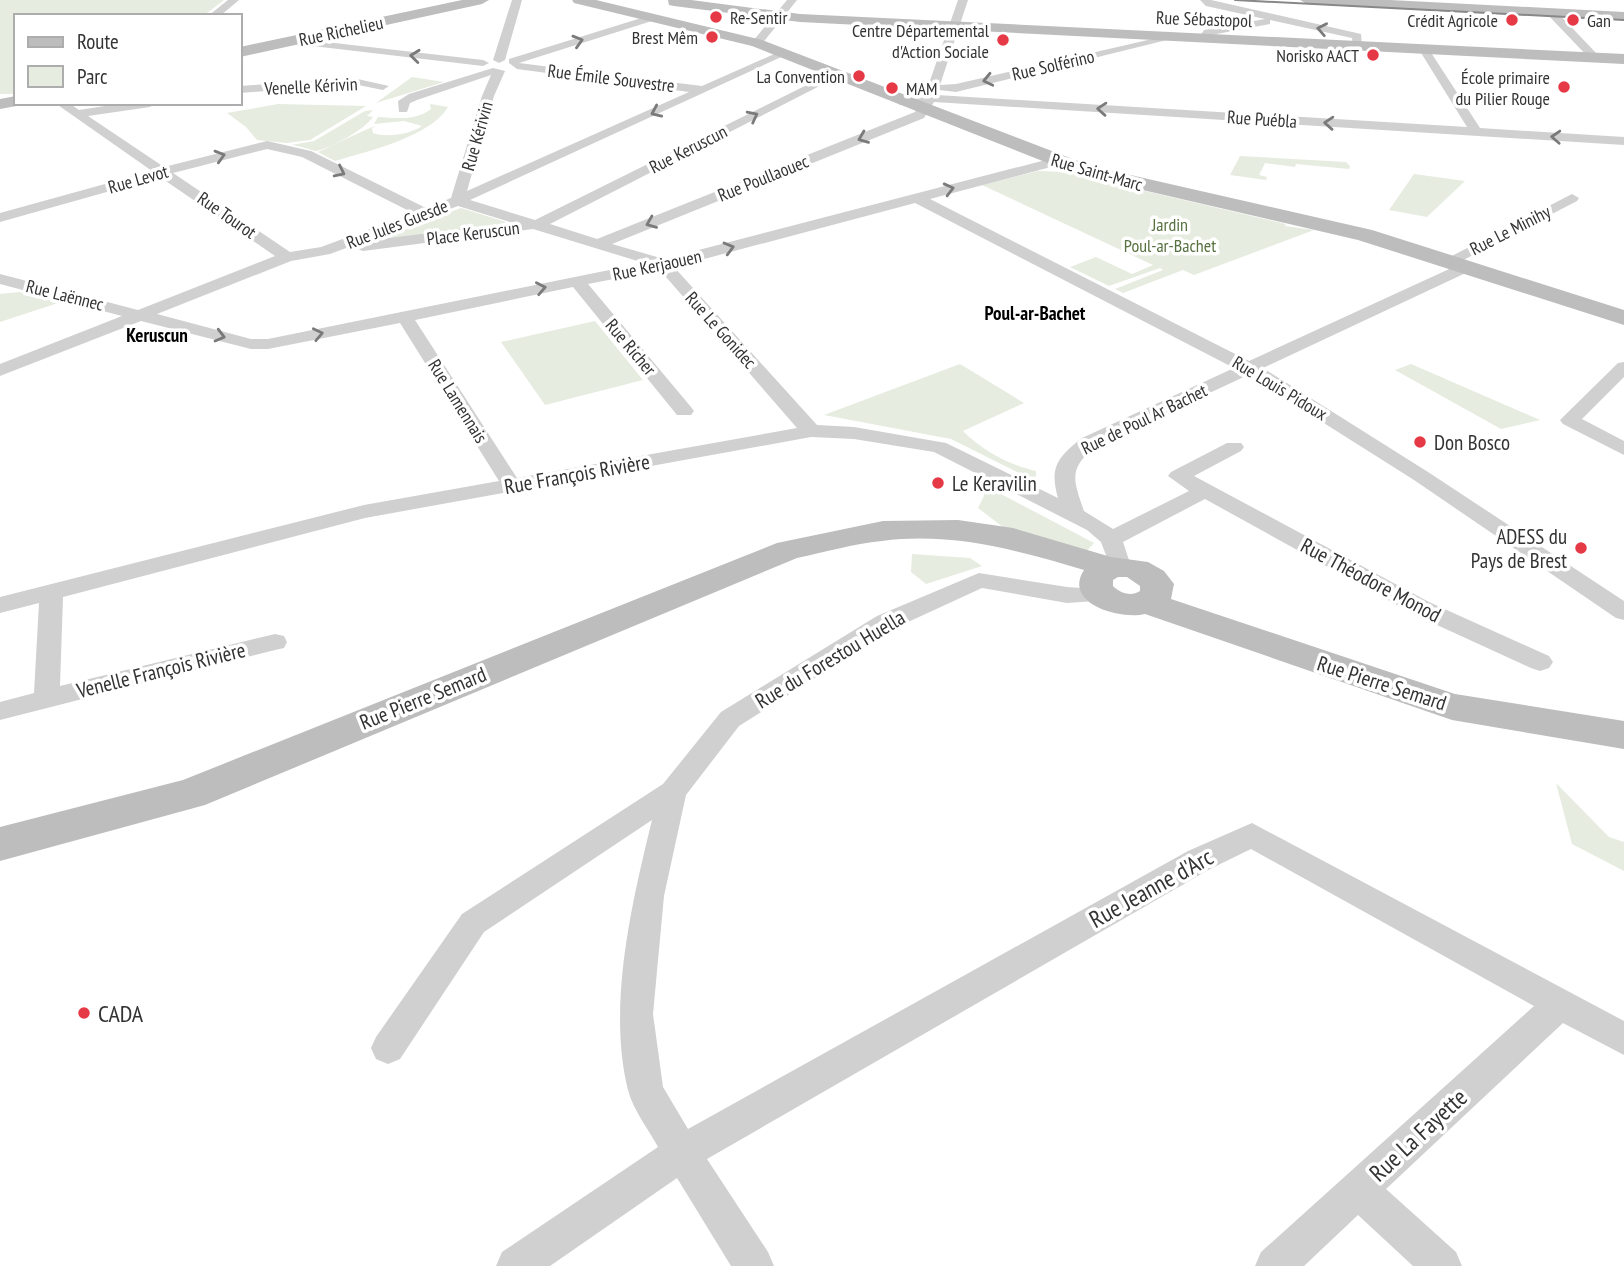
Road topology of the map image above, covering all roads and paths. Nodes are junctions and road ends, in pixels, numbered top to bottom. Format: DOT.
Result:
graph roads {
  1 [pos="234,0"];
  2 [pos="482,0"];
  3 [pos="517,0"];
  4 [pos="579,0"];
  5 [pos="657,0"];
  6 [pos="792,0"];
  7 [pos="962,0"];
  8 [pos="1307,0"];
  9 [pos="1353,1"];
  10 [pos="1207,2"];
  11 [pos="1555,9"];
  12 [pos="216,14"];
  13 [pos="779,16"];
  14 [pos="1624,16"];
  15 [pos="651,18"];
  16 [pos="1277,20"];
  17 [pos="954,27"];
  18 [pos="1174,37"];
  19 [pos="1203,38"];
  20 [pos="291,41"];
  21 [pos="757,43"];
  22 [pos="1357,45"];
  23 [pos="1423,48"];
  24 [pos="242,52"];
  25 [pos="785,53"];
  26 [pos="1594,57"];
  27 [pos="1624,59"];
  28 [pos="515,64"];
  29 [pos="493,66"];
  30 [pos="836,74"];
  31 [pos="383,86"];
  32 [pos="242,90"];
  33 [pos="705,90"];
  34 [pos="928,99"];
  35 [pos="64,105"];
  36 [pos="137,105"];
  37 [pos="403,109"];
  38 [pos="77,114"];
  39 [pos="1477,133"];
  40 [pos="1624,141"];
  41 [pos="1057,161"];
  42 [pos="164,172"];
  43 [pos="916,198"];
  44 [pos="1572,198"];
  45 [pos="457,201"];
  46 [pos="425,213"];
  47 [pos="0,218"];
  48 [pos="539,224"];
  49 [pos="600,243"];
  50 [pos="324,251"];
  51 [pos="287,257"];
  52 [pos="663,264"];
  53 [pos="1456,265"];
  54 [pos="0,279"];
  55 [pos="577,282"];
  56 [pos="142,315"];
  57 [pos="404,316"];
  58 [pos="1624,318"];
  59 [pos="251,344"];
  60 [pos="1624,368"];
  61 [pos="1251,369"];
  62 [pos="0,370"];
  63 [pos="684,411"];
  64 [pos="811,431"];
  65 [pos="1234,447"];
  66 [pos="1624,449"];
  67 [pos="512,486"];
  68 [pos="1205,491"];
  69 [pos="1074,514"];
  70 [pos="1108,570"];
  71 [pos="51,592"];
  72 [pos="0,605"];
  73 [pos="1624,612"];
  74 [pos="275,642"];
  75 [pos="1540,662"];
  76 [pos="47,699"];
  77 [pos="0,711"];
  78 [pos="1526,711"];
  79 [pos="1624,716"];
  80 [pos="1624,735"];
  81 [pos="673,792"];
  82 [pos="0,844"];
  83 [pos="1561,1003"];
  84 [pos="1624,1039"];
  85 [pos="388,1048"];
  86 [pos="682,1153"];
  87 [pos="1358,1189"];
  88 [pos="516,1266"];
  89 [pos="754,1266"];
  90 [pos="1275,1266"];
  91 [pos="1442,1266"];
  1 -- 12 [label="street"];
  2 -- 20 [label="main road, Rue Richelieu"];
  3 -- 29 [label="street, Rue Kérivin"];
  4 -- 15 [label="main road, Rue Saint-Marc"];
  5 -- 13 [label="main road, Rue Sébastopol"];
  6 -- 13 [label="street"];
  7 -- 17 [label="street"];
  8 -- 9 [label="main road"];
  9 -- 11 [label="main road"];
  10 -- 16 [label="street"];
  11 -- 14 [label="main road"];
  11 -- 26 [label="street"];
  13 -- 17 [label="main road, Rue Sébastopol"];
  13 -- 21 [label="street"];
  15 -- 21 [label="main road, Rue Saint-Marc"];
  28 -- 15 [label="street, one-way"];
  16 -- 19 [label="street"];
  22 -- 16 [label="street, one-way"];
  17 -- 18 [label="main road, Rue Sébastopol"];
  17 -- 34 [label="street"];
  18 -- 19 [label="main road, Rue Sébastopol"];
  18 -- 34 [label="street, Rue Solférino, one-way"];
  19 -- 22 [label="main road, Rue Sébastopol"];
  20 -- 24 [label="main road, Rue Richelieu"];
  29 -- 20 [label="street, one-way"];
  21 -- 25 [label="main road, Rue Saint-Marc"];
  22 -- 23 [label="main road, Rue Sébastopol"];
  23 -- 26 [label="main road, Rue Sébastopol"];
  23 -- 39 [label="street"];
  25 -- 30 [label="main road, Rue Saint-Marc"];
  25 -- 33 [label="street, Rue Jules Guesde"];
  26 -- 27 [label="main road, Rue Sébastopol"];
  28 -- 29 [label="street, Rue Émile Souvestre"];
  28 -- 33 [label="street, Rue Émile Souvestre"];
  29 -- 37 [label="street"];
  29 -- 45 [label="street, Rue Kérivin"];
  30 -- 34 [label="main road, Rue Saint-Marc"];
  48 -- 30 [label="street, Rue Keruscun, one-way"];
  31 -- 32 [label="street, Venelle Kérivin"];
  33 -- 45 [label="street, Rue Jules Guesde, one-way"];
  39 -- 34 [label="street, Rue Puébla, one-way"];
  34 -- 41 [label="main road, Rue Saint-Marc"];
  34 -- 49 [label="street, Rue Poullaouec, one-way"];
  35 -- 38 [label="street, Rue Tourot"];
  36 -- 38 [label="street"];
  38 -- 42 [label="street, Rue Tourot"];
  40 -- 39 [label="street, Rue Puébla, one-way"];
  43 -- 41 [label="street, Rue Kerjaouen, one-way"];
  41 -- 53 [label="main road, Rue Saint-Marc"];
  42 -- 46 [label="street, Rue Levot, one-way"];
  42 -- 47 [label="street, Rue Levot"];
  42 -- 51 [label="street, Rue Tourot"];
  52 -- 43 [label="street, Rue Kerjaouen, one-way"];
  43 -- 61 [label="street, Rue Louis Pidoux"];
  44 -- 53 [label="street, Rue Le Minihy"];
  45 -- 46 [label="street, Rue Jules Guesde"];
  45 -- 48 [label="street"];
  46 -- 50 [label="street, Rue Jules Guesde"];
  48 -- 49 [label="street"];
  48 -- 50 [label="street, Place Keruscun"];
  49 -- 52 [label="street"];
  50 -- 51 [label="street, Rue Jules Guesde"];
  51 -- 56 [label="street, Rue Jules Guesde"];
  52 -- 55 [label="street, Rue Kerjaouen"];
  52 -- 64 [label="street, Rue Le Gonidec"];
  53 -- 58 [label="main road, Rue Saint-Marc"];
  53 -- 61 [label="street, Rue de Poul Ar Bachet"];
  54 -- 56 [label="street, Rue Laënnec"];
  57 -- 55 [label="street, Rue Kerjaouen, one-way"];
  55 -- 63 [label="street, Rue Richer"];
  56 -- 59 [label="street, Rue Laënnec, one-way"];
  56 -- 62 [label="street, Rue Jules Guesde"];
  59 -- 57 [label="street, Rue Kerjaouen, one-way"];
  57 -- 67 [label="street, Rue Lamennais"];
  60 -- 66 [label="street"];
  61 -- 69 [label="street, Rue de Poul Ar Bachet"];
  61 -- 73 [label="street, Rue Louis Pidoux"];
  64 -- 67 [label="street, Rue François Rivière"];
  64 -- 69 [label="street, Rue François Rivière"];
  65 -- 68 [label="street, Rue Théodore Monod"];
  67 -- 71 [label="street, Rue François Rivière"];
  68 -- 70 [label="street"];
  68 -- 75 [label="street, Rue Théodore Monod"];
  69 -- 70 [label="street, Rue François Rivière"];
  70 -- 78 [label="main road, Rue Pierre Semard"];
  70 -- 81 [label="street, Rue du Forestou Huella"];
  70 -- 82 [label="main road, Rue Pierre Semard"];
  71 -- 72 [label="street, Rue François Rivière"];
  71 -- 76 [label="street, Venelle François Rivière"];
  74 -- 76 [label="street, Venelle François Rivière"];
  76 -- 77 [label="street, Venelle François Rivière"];
  78 -- 79 [label="main road, Rue Pierre Semard"];
  78 -- 80 [label="main road, Rue Pierre Semard"];
  81 -- 85 [label="street, Rue du Forestou Huella"];
  81 -- 86 [label="street, Rue du Forestou Huella"];
  83 -- 84 [label="street, Rue Jeanne d'Arc"];
  83 -- 86 [label="street, Rue Jeanne d'Arc"];
  83 -- 87 [label="street, Rue La Fayette"];
  86 -- 88 [label="street"];
  86 -- 89 [label="street, Rue du Forestou Huella"];
  87 -- 90 [label="street, Rue La Fayette"];
  87 -- 91 [label="street"];
}
